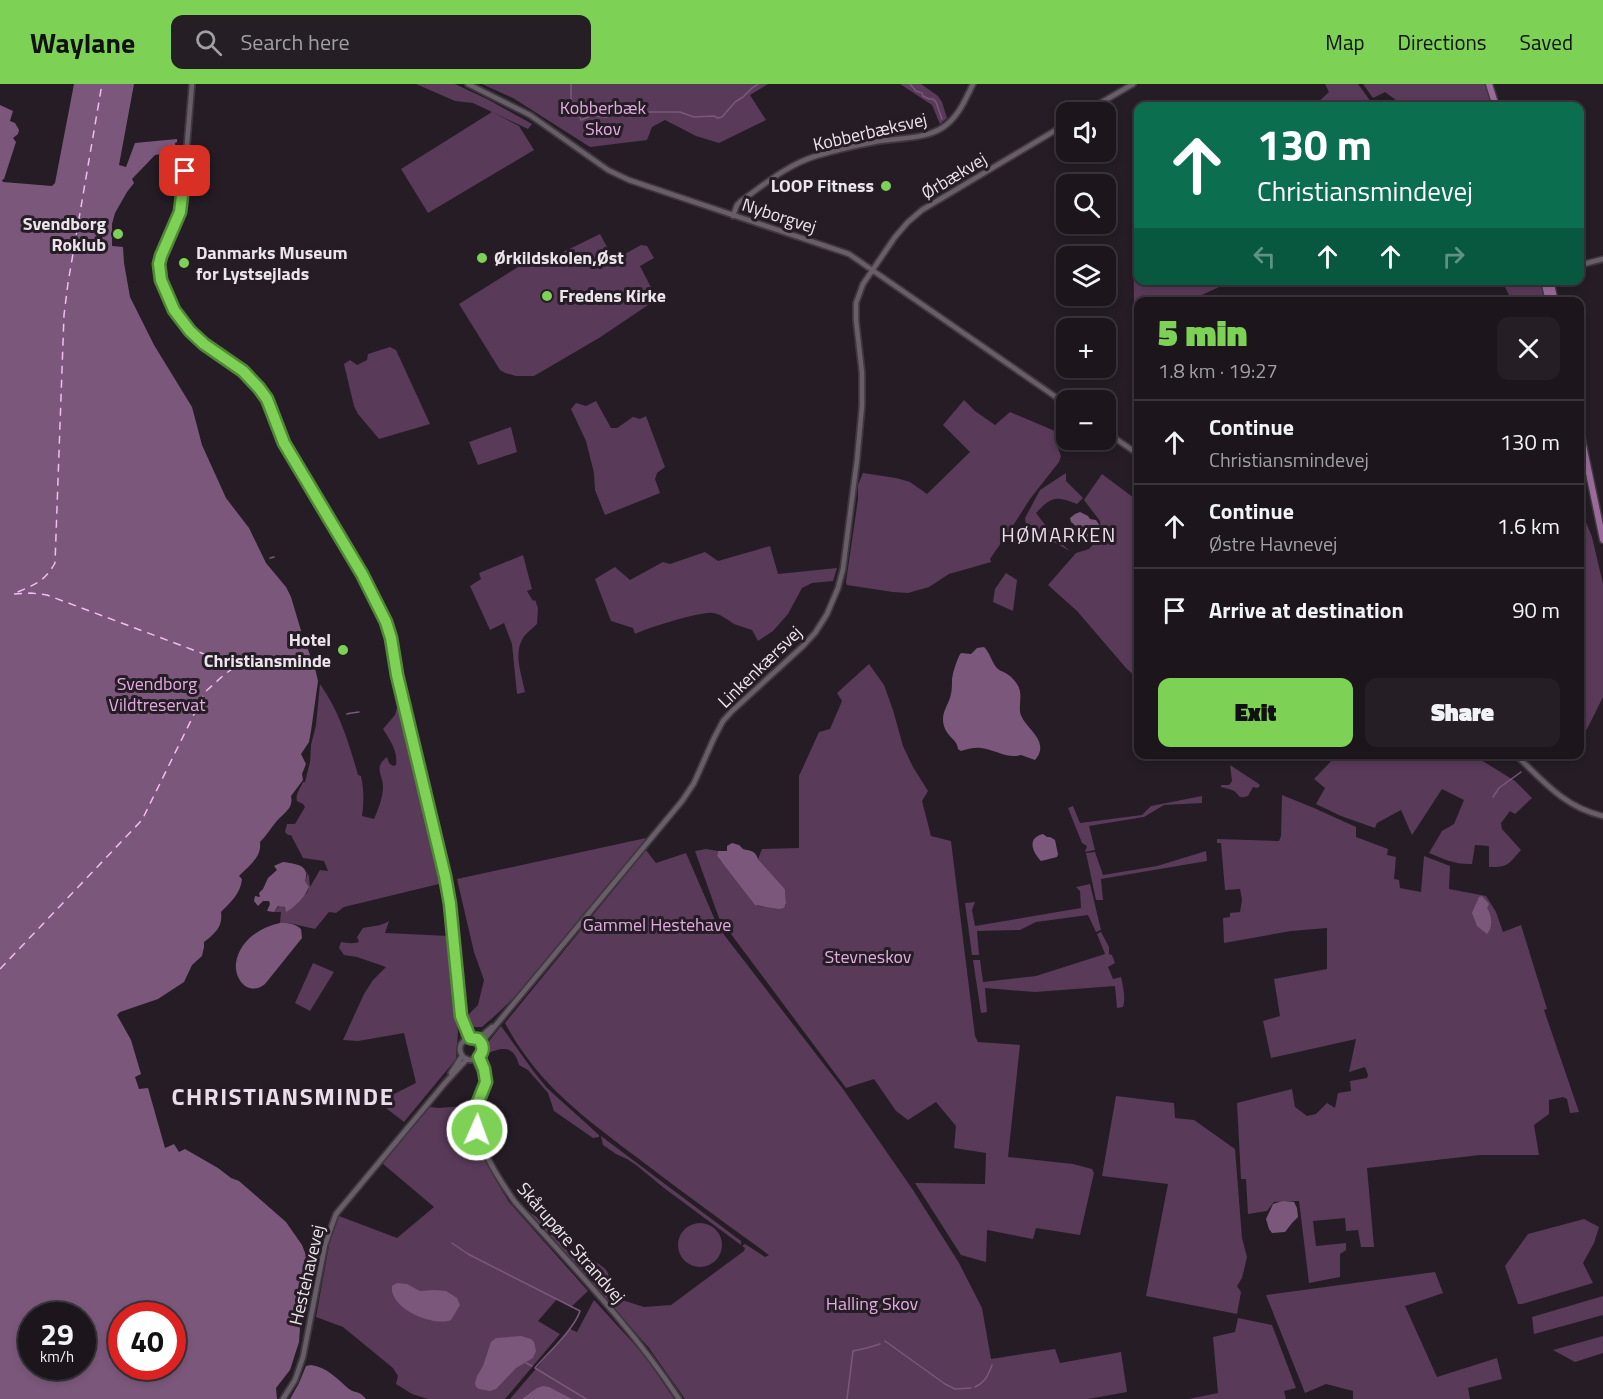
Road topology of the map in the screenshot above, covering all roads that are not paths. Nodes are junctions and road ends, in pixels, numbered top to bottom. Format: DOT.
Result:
graph roads {
  1 [pos="192,84"];
  2 [pos="468,84"];
  3 [pos="973,84"];
  4 [pos="1133,84"];
  5 [pos="1489,84"];
  6 [pos="1102,102"];
  7 [pos="1495,102"];
  8 [pos="1056,130"];
  9 [pos="733,216"];
  10 [pos="1603,259"];
  11 [pos="1584,264"];
  12 [pos="873,270"];
  13 [pos="1056,397"];
  14 [pos="1116,439"];
  15 [pos="1584,449"];
  16 [pos="1134,451"];
  17 [pos="1603,540"];
  18 [pos="1520,759"];
  19 [pos="1603,816"];
  20 [pos="468,1039"];
  21 [pos="480,1041"];
  22 [pos="465,1057"];
  23 [pos="477,1059"];
  24 [pos="283,1399"];
  25 [pos="679,1399"];
  1 -- 20 [label="street"];
  2 -- 9 [label="street, Nyborgvej"];
  3 -- 9 [label="street, Kobberbæksvej"];
  4 -- 6 [label="street"];
  5 -- 7 [label="main road"];
  8 -- 12 [label="street, Ørbækvej"];
  9 -- 12 [label="street, Nyborgvej"];
  10 -- 11 [label="street"];
  12 -- 13 [label="street, Nyborgvej"];
  12 -- 21 [label="street, Linkenkærsvej"];
  14 -- 16 [label="street"];
  15 -- 17 [label="main road"];
  18 -- 19 [label="street"];
  20 -- 21 [label="street"];
  20 -- 22 [label="street"];
  21 -- 23 [label="street"];
  22 -- 23 [label="street"];
  22 -- 24 [label="street, Hestehavevej"];
  23 -- 25 [label="street, Skårupøre Strandvej"];
}
